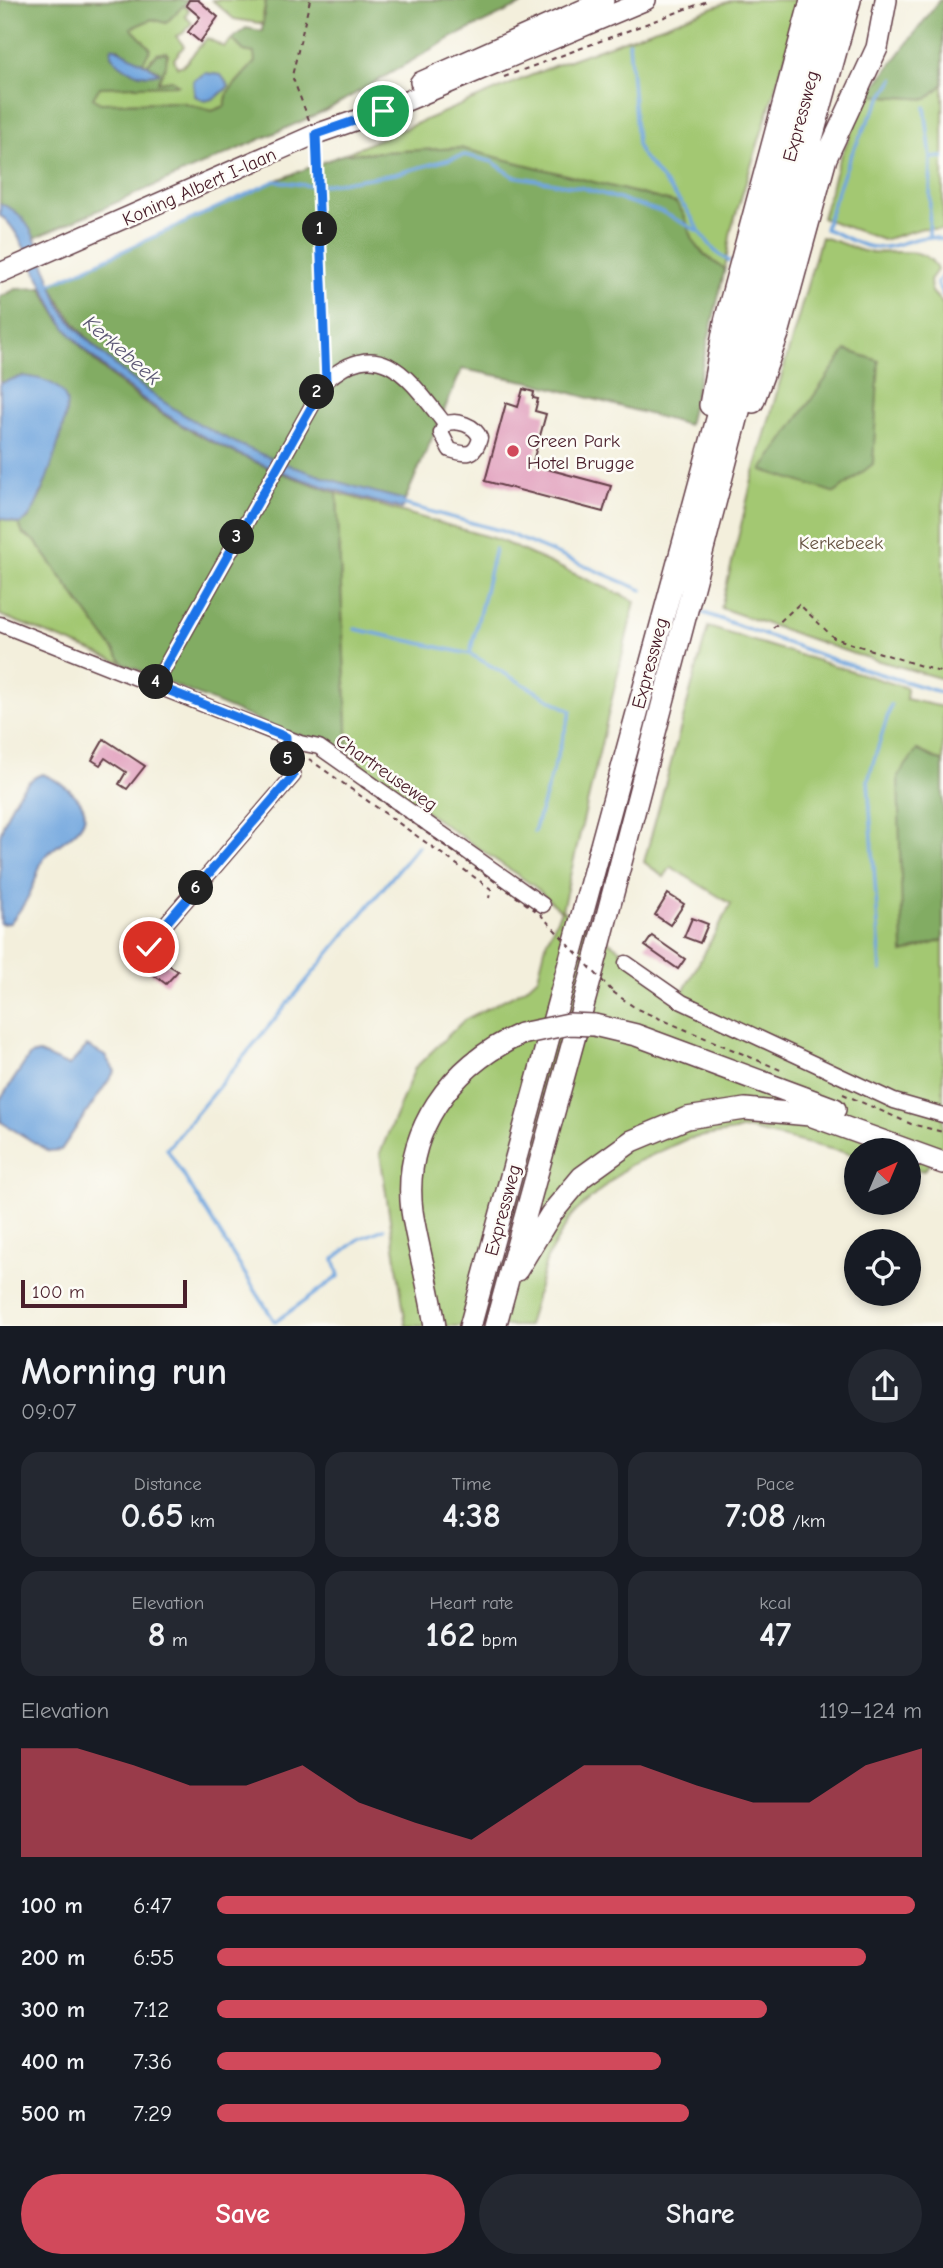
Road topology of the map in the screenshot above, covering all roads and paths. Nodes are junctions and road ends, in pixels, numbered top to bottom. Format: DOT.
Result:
graph roads {
  1 [pos="310,0"];
  2 [pos="604,0"];
  3 [pos="646,0"];
  4 [pos="710,0"];
  5 [pos="811,0"];
  6 [pos="831,0"];
  7 [pos="850,0"];
  8 [pos="886,0"];
  9 [pos="530,67"];
  10 [pos="359,117"];
  11 [pos="316,134"];
  12 [pos="0,273"];
  13 [pos="326,381"];
  14 [pos="445,424"];
  15 [pos="727,458"];
  16 [pos="700,477"];
  17 [pos="0,624"];
  18 [pos="772,628"];
  19 [pos="943,673"];
  20 [pos="155,685"];
  21 [pos="293,740"];
  22 [pos="361,786"];
  23 [pos="489,898"];
  24 [pos="543,905"];
  25 [pos="150,955"];
  26 [pos="626,963"];
  27 [pos="794,1076"];
  28 [pos="842,1094"];
  29 [pos="943,1115"];
  30 [pos="943,1132"];
  31 [pos="943,1147"];
  32 [pos="943,1163"];
  33 [pos="504,1293"];
  34 [pos="435,1326"];
  35 [pos="470,1326"];
  36 [pos="495,1326"];
  1 -- 11 [label="path"];
  2 -- 10 [label="main road, Koning Albert I-laan"];
  3 -- 10 [label="main road, Koning Albert I-laan"];
  4 -- 9 [label="path"];
  5 -- 16 [label="highway"];
  6 -- 16 [label="highway, Expressweg"];
  7 -- 15 [label="highway, Expressweg"];
  8 -- 15 [label="highway"];
  10 -- 11 [label="main road, Koning Albert I-laan"];
  11 -- 12 [label="main road, Koning Albert I-laan"];
  11 -- 13 [label="path"];
  13 -- 14 [label="street"];
  13 -- 20 [label="street"];
  15 -- 33 [label="highway, Expressweg"];
  16 -- 35 [label="highway, Expressweg"];
  17 -- 20 [label="street, Chartreuseweg"];
  18 -- 19 [label="path"];
  20 -- 21 [label="street, Chartreuseweg"];
  21 -- 23 [label="path"];
  21 -- 24 [label="street, Chartreuseweg"];
  21 -- 25 [label="street"];
  22 -- 27 [label="path, Chartreuseweg, bridge"];
  26 -- 29 [label="street"];
  28 -- 30 [label="path"];
  31 -- 34 [label="highway, bridge"];
  32 -- 33 [label="highway"];
  33 -- 36 [label="highway, Expressweg"];
}
